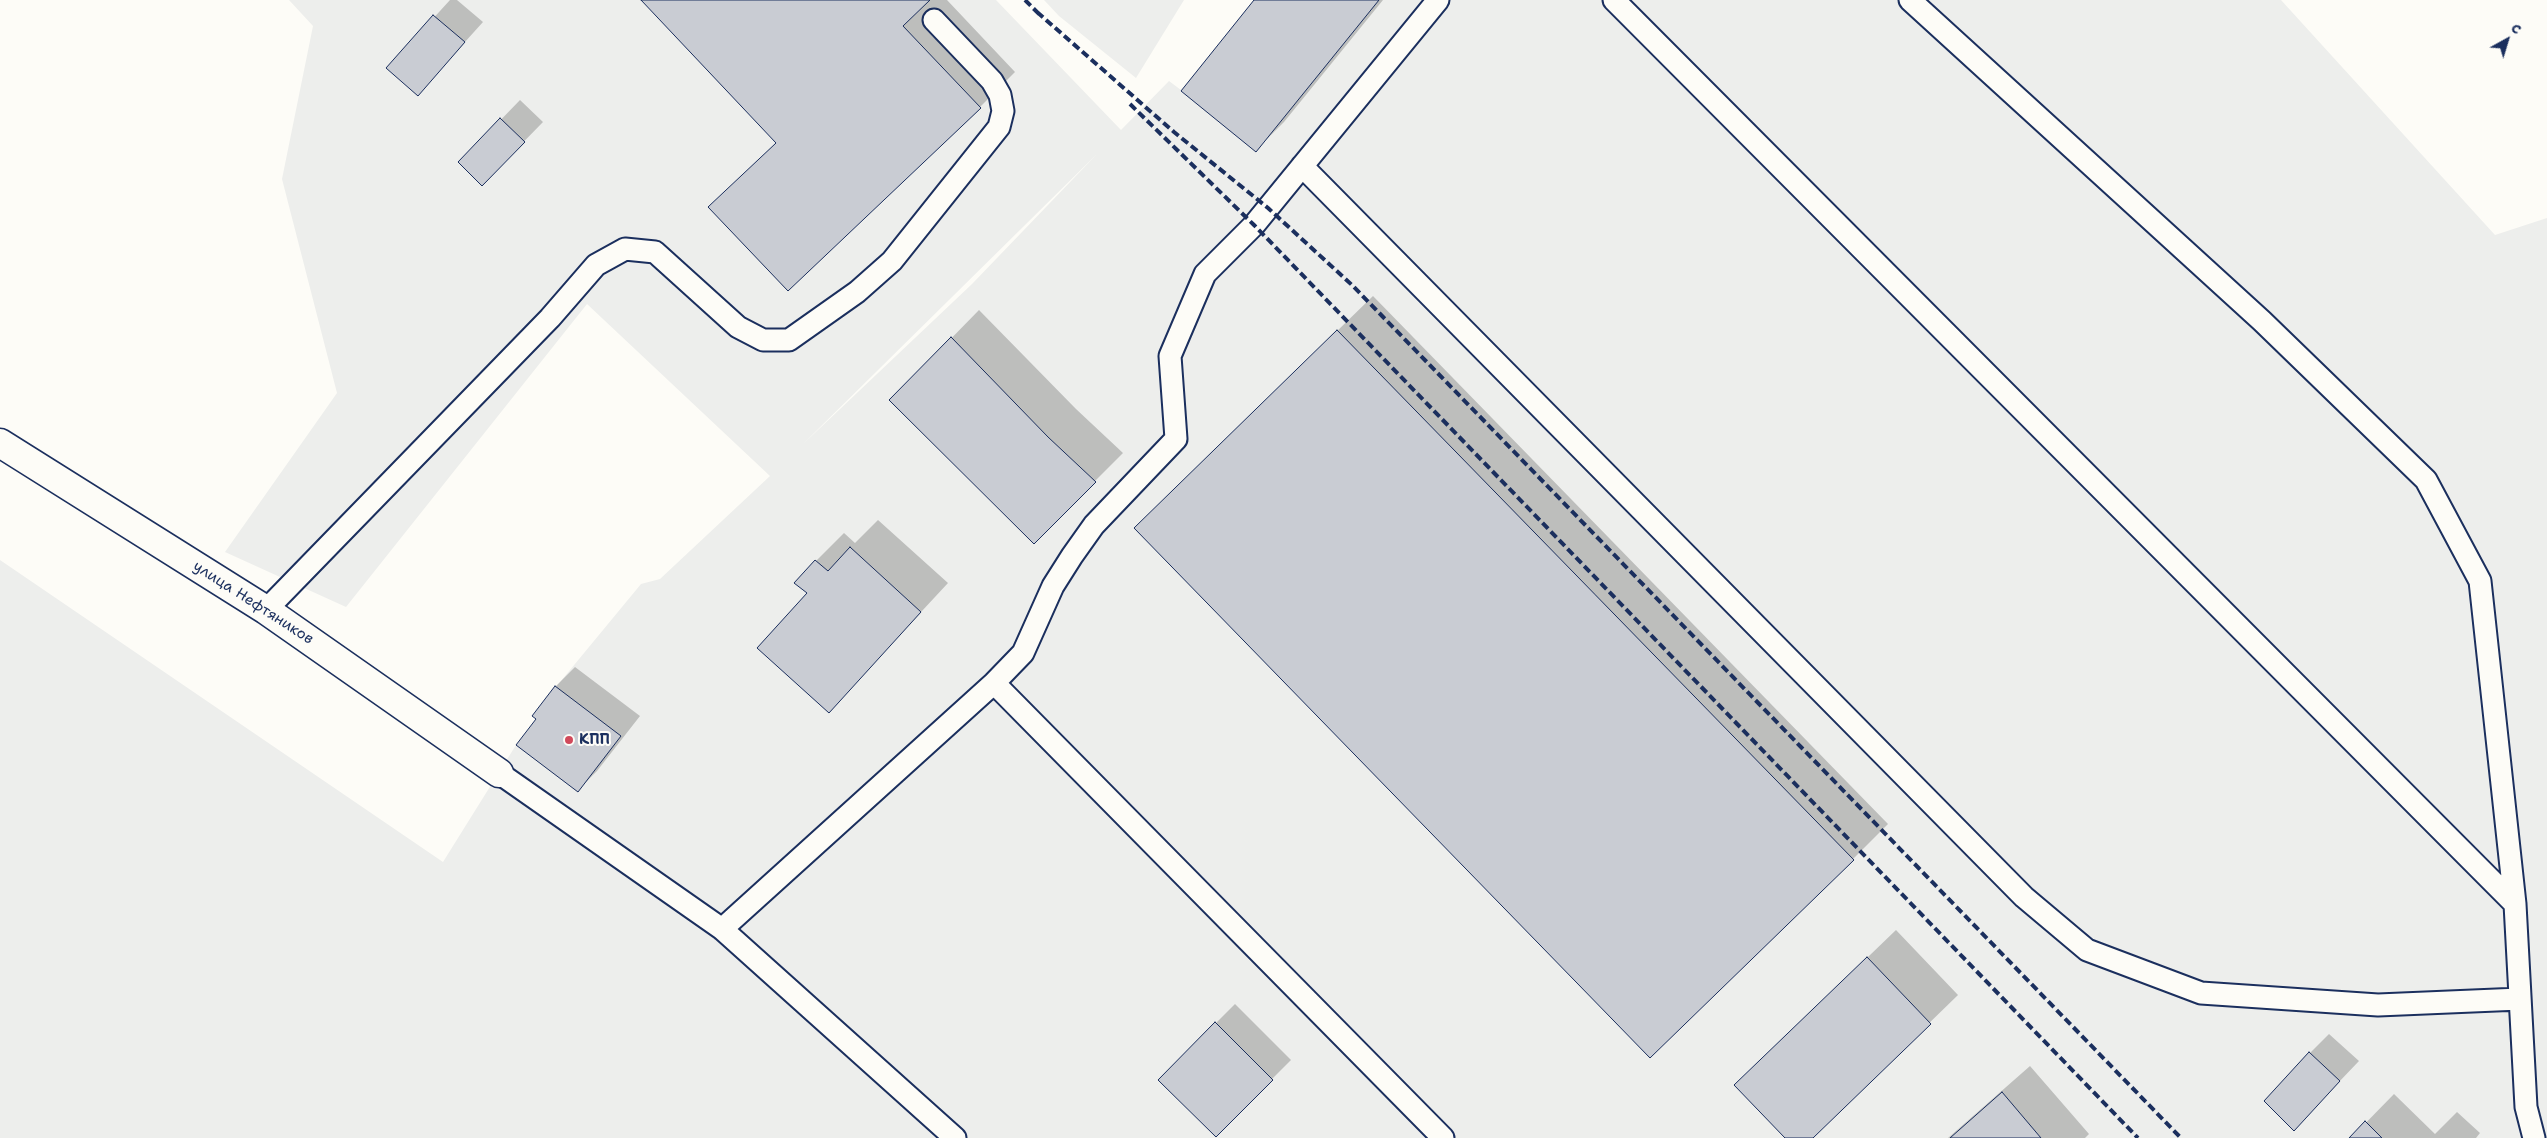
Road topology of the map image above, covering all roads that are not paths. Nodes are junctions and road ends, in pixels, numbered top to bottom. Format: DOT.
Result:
graph roads {
  1 [pos="1438,0"];
  2 [pos="1614,0"];
  3 [pos="1910,0"];
  4 [pos="934,20"];
  5 [pos="1302,166"];
  6 [pos="0,443"];
  7 [pos="266,610"];
  8 [pos="994,683"];
  9 [pos="499,773"];
  10 [pos="2515,904"];
  11 [pos="722,929"];
  12 [pos="2520,999"];
  13 [pos="955,1138"];
  14 [pos="1443,1138"];
  15 [pos="2534,1138"];
  1 -- 5 [label="lane"];
  2 -- 10 [label="lane"];
  3 -- 10 [label="lane"];
  4 -- 7 [label="lane"];
  5 -- 8 [label="lane"];
  5 -- 12 [label="lane"];
  6 -- 7 [label="street, улица Нефтяников"];
  7 -- 9 [label="street, улица Нефтяников"];
  8 -- 11 [label="lane"];
  8 -- 14 [label="lane"];
  9 -- 11 [label="lane"];
  10 -- 12 [label="lane"];
  11 -- 13 [label="lane"];
  12 -- 15 [label="lane"];
}
